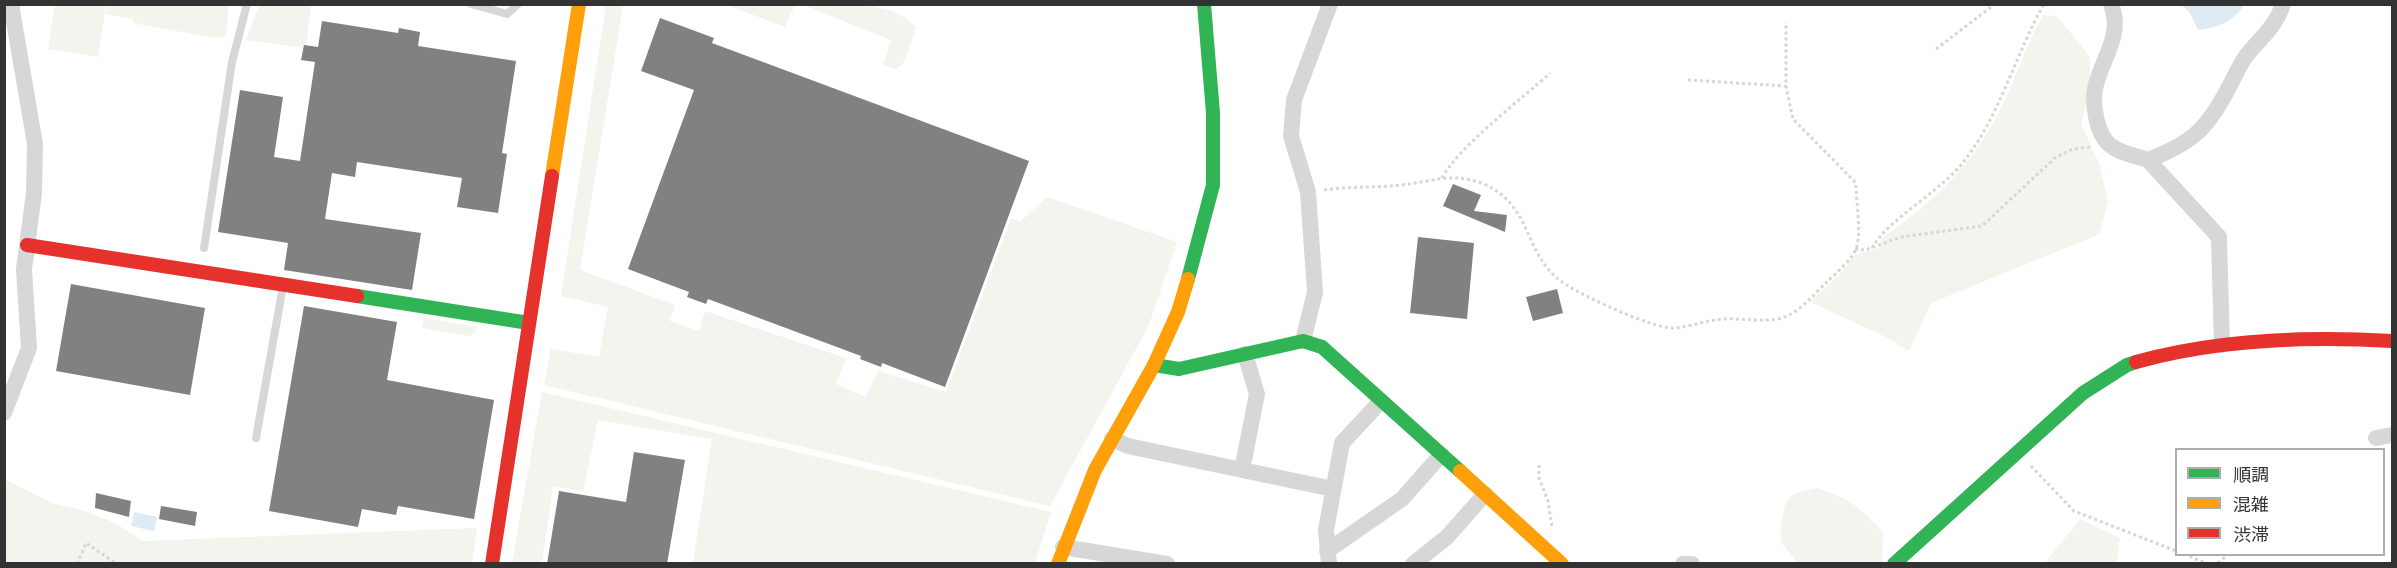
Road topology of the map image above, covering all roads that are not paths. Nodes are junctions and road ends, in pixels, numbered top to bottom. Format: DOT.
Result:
graph roads {
  1 [pos="11,4"];
  2 [pos="247,4"];
  3 [pos="471,4"];
  4 [pos="518,4"];
  5 [pos="579,4"];
  6 [pos="1204,4"];
  7 [pos="1330,4"];
  8 [pos="2111,4"];
  9 [pos="2283,4"];
  10 [pos="483,6"];
  11 [pos="2148,160"];
  12 [pos="27,245"];
  13 [pos="204,248"];
  14 [pos="284,285"];
  15 [pos="529,323"];
  16 [pos="1303,341"];
  17 [pos="2392,341"];
  18 [pos="2222,345"];
  19 [pos="1245,354"];
  20 [pos="1154,364"];
  21 [pos="1381,400"];
  22 [pos="4,413"];
  23 [pos="256,438"];
  24 [pos="1112,439"];
  25 [pos="1441,455"];
  26 [pos="1242,470"];
  27 [pos="1333,489"];
  28 [pos="1485,495"];
  29 [pos="1063,547"];
  30 [pos="1328,557"];
  31 [pos="492,564"];
  32 [pos="1058,564"];
  33 [pos="1167,564"];
  34 [pos="1413,564"];
  35 [pos="1562,564"];
  36 [pos="1683,564"];
  37 [pos="1692,564"];
  38 [pos="1894,564"];
  1 -- 12 [label="street"];
  2 -- 13 [label="lane"];
  3 -- 10 [label="lane"];
  4 -- 10 [label="lane"];
  5 -- 15 [label="street"];
  6 -- 20 [label="street"];
  7 -- 16 [label="street"];
  8 -- 11 [label="street"];
  9 -- 11 [label="street"];
  11 -- 18 [label="street"];
  12 -- 14 [label="street"];
  12 -- 22 [label="street"];
  14 -- 15 [label="street"];
  14 -- 23 [label="lane"];
  15 -- 31 [label="street"];
  16 -- 19 [label="street"];
  16 -- 21 [label="street"];
  17 -- 18 [label="street"];
  18 -- 38 [label="street"];
  19 -- 20 [label="street"];
  19 -- 26 [label="street"];
  20 -- 24 [label="street"];
  21 -- 25 [label="street"];
  21 -- 27 [label="street"];
  24 -- 26 [label="street"];
  24 -- 29 [label="street"];
  25 -- 28 [label="street"];
  25 -- 30 [label="street"];
  26 -- 27 [label="street"];
  27 -- 30 [label="street"];
  28 -- 34 [label="street"];
  28 -- 35 [label="street"];
  29 -- 32 [label="street"];
  29 -- 33 [label="street"];
  36 -- 37 [label="street"];
}
